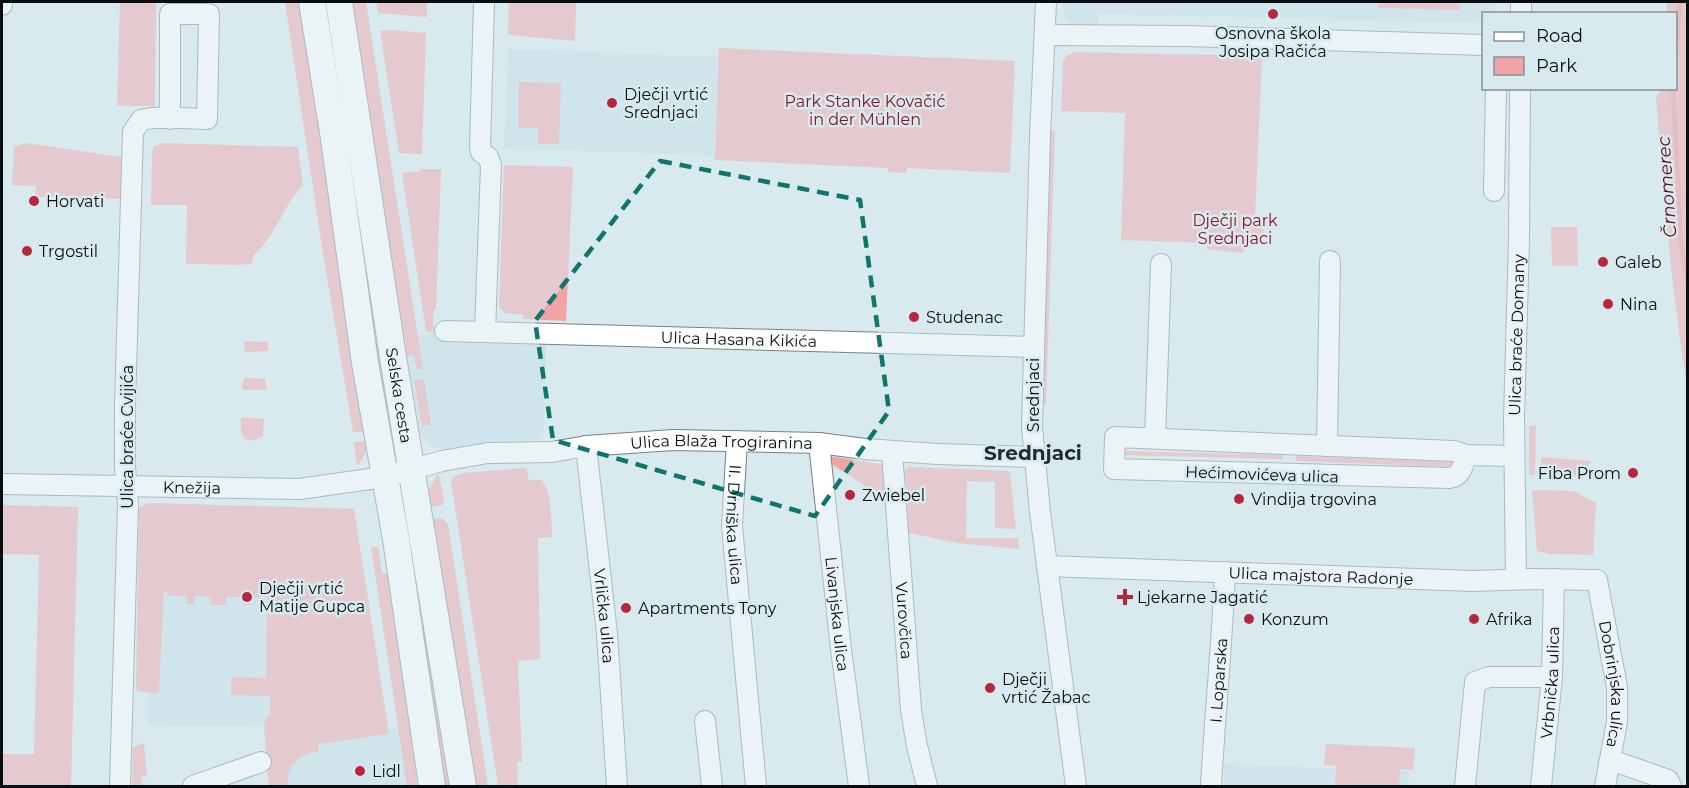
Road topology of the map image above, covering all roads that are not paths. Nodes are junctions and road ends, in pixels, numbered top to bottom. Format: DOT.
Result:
graph roads {
  1 [pos="312,2"];
  2 [pos="339,2"];
  3 [pos="484,2"];
  4 [pos="1046,2"];
  5 [pos="1045,35"];
  6 [pos="1482,45"];
  7 [pos="1496,90"];
  8 [pos="1520,90"];
  9 [pos="170,118"];
  10 [pos="1494,191"];
  11 [pos="1330,261"];
  12 [pos="1161,264"];
  13 [pos="445,331"];
  14 [pos="485,332"];
  15 [pos="1033,347"];
  16 [pos="1155,438"];
  17 [pos="737,441"];
  18 [pos="819,444"];
  19 [pos="586,446"];
  20 [pos="1327,446"];
  21 [pos="892,451"];
  22 [pos="1466,454"];
  23 [pos="1514,456"];
  24 [pos="1035,457"];
  25 [pos="412,469"];
  26 [pos="384,477"];
  27 [pos="2,484"];
  28 [pos="127,486"];
  29 [pos="1047,566"];
  30 [pos="1224,572"];
  31 [pos="1516,579"];
  32 [pos="1554,579"];
  33 [pos="1597,580"];
  34 [pos="1552,677"];
  35 [pos="705,721"];
  36 [pos="1611,760"];
  37 [pos="261,762"];
  38 [pos="120,786"];
  39 [pos="193,786"];
  40 [pos="432,786"];
  41 [pos="463,786"];
  42 [pos="617,786"];
  43 [pos="712,786"];
  44 [pos="756,786"];
  45 [pos="859,786"];
  46 [pos="927,786"];
  47 [pos="1076,786"];
  48 [pos="1211,786"];
  49 [pos="1464,786"];
  50 [pos="1541,786"];
  51 [pos="1605,786"];
  52 [pos="1671,786"];
  1 -- 26 [label="main road, Selska cesta"];
  2 -- 25 [label="main road, Selska cesta"];
  3 -- 14 [label="street"];
  4 -- 5 [label="street, Srednjaci"];
  5 -- 6 [label="street"];
  5 -- 15 [label="street, Srednjaci"];
  7 -- 10 [label="street"];
  8 -- 23 [label="street, Ulica braće Domany"];
  9 -- 9 [label="street, Ulica braće Cvijića"];
  9 -- 28 [label="street, Ulica braće Cvijića"];
  11 -- 20 [label="street, Hećimovićeva ulica"];
  12 -- 16 [label="street"];
  13 -- 14 [label="street, Ulica Hasana Kikića"];
  14 -- 15 [label="street, Ulica Hasana Kikića"];
  15 -- 24 [label="street, Srednjaci"];
  16 -- 20 [label="street, Hećimovićeva ulica"];
  16 -- 22 [label="street, Hećimovićeva ulica"];
  17 -- 18 [label="street, Ulica Blaža Trogiranina"];
  17 -- 19 [label="street, Ulica Blaža Trogiranina"];
  17 -- 44 [label="street, II. Drniška ulica"];
  18 -- 21 [label="street, Ulica Blaža Trogiranina"];
  18 -- 45 [label="street, Livanjska ulica"];
  19 -- 25 [label="street, Ulica Blaža Trogiranina"];
  19 -- 42 [label="street, Vrlička ulica"];
  20 -- 22 [label="street, Hećimovićeva ulica"];
  21 -- 24 [label="street, Ulica Blaža Trogiranina"];
  21 -- 46 [label="street, Vurovčica"];
  22 -- 23 [label="street, Hećimovićeva ulica"];
  23 -- 31 [label="street, Ulica braće Domany"];
  24 -- 29 [label="street, Srednjaci"];
  25 -- 26 [label="street, Knežija"];
  25 -- 41 [label="main road, Selska cesta"];
  26 -- 28 [label="street, Knežija"];
  26 -- 40 [label="main road, Selska cesta"];
  27 -- 28 [label="street, Knežija"];
  28 -- 38 [label="street, Ulica braće Cvijića"];
  29 -- 30 [label="street, Ulica majstora Radonje"];
  29 -- 47 [label="street, Srednjaci"];
  30 -- 31 [label="street, Ulica majstora Radonje"];
  30 -- 48 [label="street, I. Loparska"];
  31 -- 32 [label="street, Ulica majstora Radonje"];
  32 -- 33 [label="street, Ulica majstora Radonje"];
  32 -- 34 [label="street, Vrbnička ulica"];
  33 -- 36 [label="street, Dobrinjska ulica"];
  34 -- 49 [label="street"];
  34 -- 50 [label="street, Vrbnička ulica"];
  35 -- 43 [label="street"];
  36 -- 51 [label="street, Dobrinjska ulica"];
  36 -- 52 [label="street"];
  37 -- 39 [label="street"];
}
